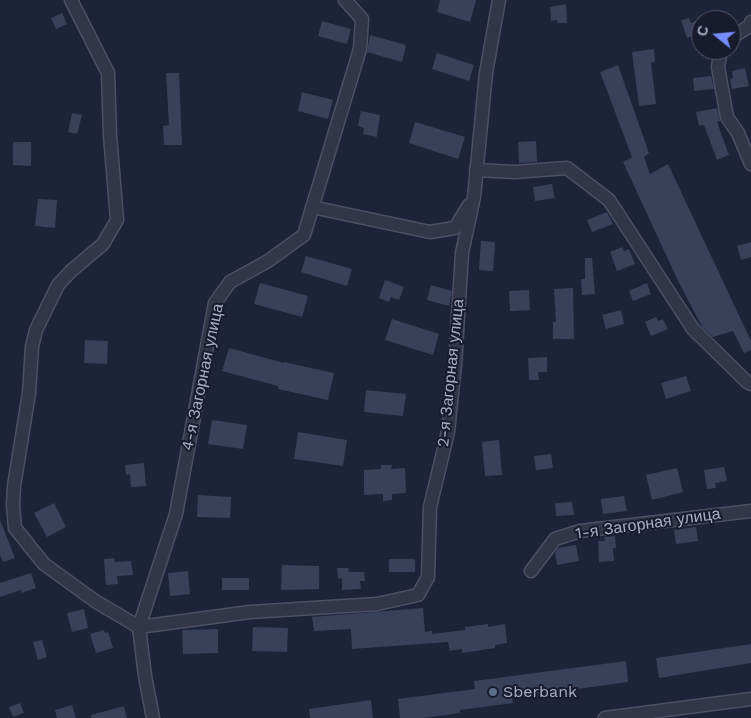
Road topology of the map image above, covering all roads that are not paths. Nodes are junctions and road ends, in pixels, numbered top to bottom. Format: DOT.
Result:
graph roads {
  1 [pos="71,0"];
  2 [pos="345,0"];
  3 [pos="499,0"];
  4 [pos="751,22"];
  5 [pos="741,32"];
  6 [pos="719,60"];
  7 [pos="751,164"];
  8 [pos="476,170"];
  9 [pos="474,197"];
  10 [pos="312,207"];
  11 [pos="751,384"];
  12 [pos="751,511"];
  13 [pos="531,571"];
  14 [pos="139,627"];
  15 [pos="751,699"];
  16 [pos="153,718"];
  17 [pos="605,718"];
  1 -- 14 [label="street"];
  2 -- 10 [label="street, 4-я Загорная улица"];
  3 -- 8 [label="street, 2-я Загорная улица"];
  4 -- 5 [label="street"];
  6 -- 7 [label="street"];
  8 -- 9 [label="street, 2-я Загорная улица"];
  8 -- 11 [label="street"];
  9 -- 10 [label="street"];
  9 -- 14 [label="street, 2-я Загорная улица"];
  10 -- 14 [label="street, 4-я Загорная улица"];
  12 -- 13 [label="street, 1-я Загорная улица"];
  14 -- 16 [label="street, 4-я Загорная улица"];
  15 -- 17 [label="street"];
}
